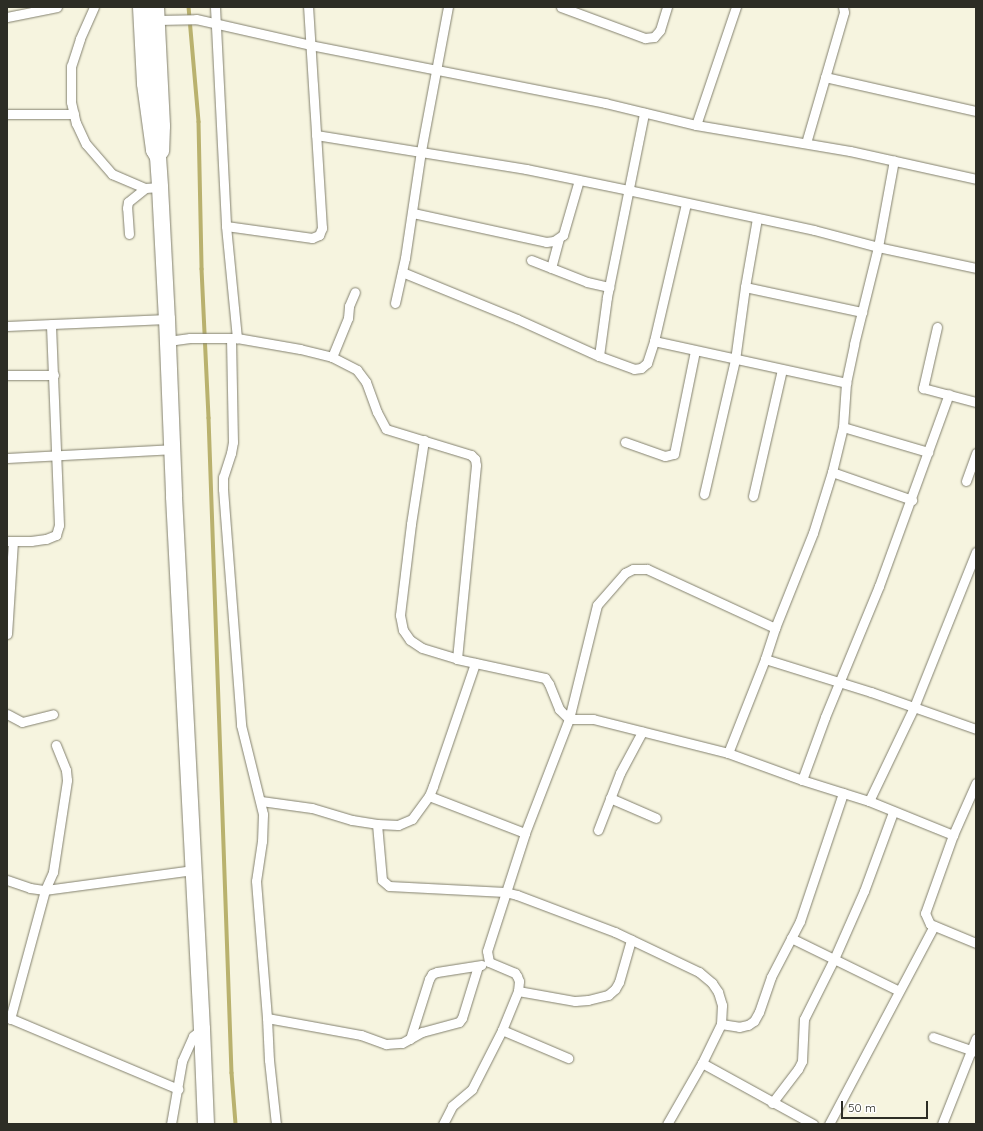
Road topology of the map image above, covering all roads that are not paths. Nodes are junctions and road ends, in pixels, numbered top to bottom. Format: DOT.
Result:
graph roads {
  1 [pos="57,7"];
  2 [pos="94,7"];
  3 [pos="141,7"];
  4 [pos="215,7"];
  5 [pos="308,7"];
  6 [pos="448,7"];
  7 [pos="561,7"];
  8 [pos="667,7"];
  9 [pos="736,7"];
  10 [pos="843,7"];
  11 [pos="161,16"];
  12 [pos="7,17"];
  13 [pos="215,24"];
  14 [pos="310,45"];
  15 [pos="436,70"];
  16 [pos="825,77"];
  17 [pos="976,111"];
  18 [pos="644,113"];
  19 [pos="7,114"];
  20 [pos="74,114"];
  21 [pos="696,125"];
  22 [pos="316,135"];
  23 [pos="806,143"];
  24 [pos="421,151"];
  25 [pos="158,157"];
  26 [pos="894,160"];
  27 [pos="976,179"];
  28 [pos="579,180"];
  29 [pos="153,188"];
  30 [pos="628,190"];
  31 [pos="686,204"];
  32 [pos="413,213"];
  33 [pos="757,218"];
  34 [pos="226,226"];
  35 [pos="129,234"];
  36 [pos="559,239"];
  37 [pos="878,247"];
  38 [pos="531,260"];
  39 [pos="551,268"];
  40 [pos="976,268"];
  41 [pos="402,272"];
  42 [pos="609,287"];
  43 [pos="745,287"];
  44 [pos="355,292"];
  45 [pos="395,303"];
  46 [pos="862,312"];
  47 [pos="167,318"];
  48 [pos="51,324"];
  49 [pos="7,326"];
  50 [pos="937,327"];
  51 [pos="234,338"];
  52 [pos="168,341"];
  53 [pos="654,341"];
  54 [pos="695,351"];
  55 [pos="599,356"];
  56 [pos="332,357"];
  57 [pos="735,360"];
  58 [pos="782,369"];
  59 [pos="7,375"];
  60 [pos="54,375"];
  61 [pos="846,383"];
  62 [pos="949,394"];
  63 [pos="976,402"];
  64 [pos="843,427"];
  65 [pos="424,440"];
  66 [pos="625,442"];
  67 [pos="171,449"];
  68 [pos="928,452"];
  69 [pos="976,453"];
  70 [pos="57,456"];
  71 [pos="7,458"];
  72 [pos="832,472"];
  73 [pos="966,481"];
  74 [pos="704,494"];
  75 [pos="753,496"];
  76 [pos="912,500"];
  77 [pos="10,541"];
  78 [pos="976,552"];
  79 [pos="775,628"];
  80 [pos="7,634"];
  81 [pos="457,659"];
  82 [pos="765,659"];
  83 [pos="475,663"];
  84 [pos="840,682"];
  85 [pos="914,707"];
  86 [pos="7,714"];
  87 [pos="53,714"];
  88 [pos="569,719"];
  89 [pos="976,729"];
  90 [pos="642,732"];
  91 [pos="56,745"];
  92 [pos="728,753"];
  93 [pos="802,780"];
  94 [pos="976,783"];
  95 [pos="843,793"];
  96 [pos="429,796"];
  97 [pos="610,798"];
  98 [pos="261,801"];
  99 [pos="869,801"];
  100 [pos="893,812"];
  101 [pos="656,818"];
  102 [pos="377,824"];
  103 [pos="598,830"];
  104 [pos="525,833"];
  105 [pos="953,835"];
  106 [pos="193,870"];
  107 [pos="7,880"];
  108 [pos="45,890"];
  109 [pos="505,892"];
  110 [pos="934,926"];
  111 [pos="791,938"];
  112 [pos="631,940"];
  113 [pos="976,943"];
  114 [pos="834,959"];
  115 [pos="489,962"];
  116 [pos="478,966"];
  117 [pos="518,991"];
  118 [pos="899,991"];
  119 [pos="9,1018"];
  120 [pos="268,1018"];
  121 [pos="721,1024"];
  122 [pos="202,1029"];
  123 [pos="502,1030"];
  124 [pos="933,1037"];
  125 [pos="976,1038"];
  126 [pos="410,1039"];
  127 [pos="974,1051"];
  128 [pos="568,1058"];
  129 [pos="702,1063"];
  130 [pos="178,1089"];
  131 [pos="772,1103"];
  132 [pos="170,1124"];
  133 [pos="206,1124"];
  134 [pos="276,1124"];
  135 [pos="443,1124"];
  136 [pos="667,1124"];
  137 [pos="813,1124"];
  138 [pos="829,1124"];
  139 [pos="942,1124"];
  1 -- 12 [label="street"];
  2 -- 20 [label="street"];
  3 -- 25 [label="highway"];
  4 -- 13 [label="street"];
  5 -- 14 [label="street"];
  6 -- 15 [label="street"];
  7 -- 8 [label="street"];
  9 -- 21 [label="street"];
  10 -- 16 [label="street"];
  11 -- 13 [label="street"];
  11 -- 25 [label="highway"];
  13 -- 14 [label="street"];
  13 -- 34 [label="street"];
  14 -- 15 [label="street"];
  14 -- 22 [label="street"];
  15 -- 18 [label="street"];
  15 -- 24 [label="street"];
  16 -- 17 [label="street"];
  16 -- 23 [label="street"];
  18 -- 21 [label="street"];
  18 -- 30 [label="street"];
  19 -- 20 [label="street"];
  20 -- 29 [label="street"];
  21 -- 23 [label="street"];
  22 -- 24 [label="street"];
  22 -- 34 [label="street"];
  23 -- 26 [label="street"];
  24 -- 28 [label="street"];
  24 -- 32 [label="street"];
  25 -- 29 [label="highway"];
  26 -- 27 [label="street"];
  26 -- 37 [label="street"];
  28 -- 30 [label="street"];
  28 -- 36 [label="street"];
  29 -- 35 [label="street"];
  29 -- 47 [label="highway"];
  30 -- 31 [label="street"];
  30 -- 42 [label="street"];
  31 -- 33 [label="street"];
  31 -- 53 [label="street"];
  32 -- 36 [label="street"];
  32 -- 41 [label="street"];
  33 -- 37 [label="street"];
  33 -- 43 [label="street"];
  34 -- 51 [label="street"];
  36 -- 39 [label="street"];
  37 -- 40 [label="street"];
  37 -- 46 [label="street"];
  38 -- 39 [label="street"];
  39 -- 42 [label="street"];
  41 -- 45 [label="street"];
  41 -- 55 [label="street"];
  42 -- 55 [label="street"];
  43 -- 46 [label="street"];
  43 -- 57 [label="street"];
  44 -- 56 [label="street"];
  46 -- 61 [label="street"];
  47 -- 48 [label="street"];
  47 -- 52 [label="highway"];
  48 -- 49 [label="street"];
  48 -- 60 [label="street"];
  50 -- 62 [label="street"];
  51 -- 52 [label="street"];
  51 -- 56 [label="street"];
  51 -- 98 [label="street"];
  52 -- 67 [label="highway"];
  53 -- 54 [label="street"];
  53 -- 55 [label="street"];
  54 -- 57 [label="street"];
  54 -- 66 [label="street"];
  56 -- 65 [label="street"];
  57 -- 58 [label="street"];
  57 -- 74 [label="street"];
  58 -- 61 [label="street"];
  58 -- 75 [label="street"];
  59 -- 60 [label="street"];
  60 -- 70 [label="street"];
  61 -- 64 [label="street"];
  62 -- 63 [label="street"];
  62 -- 68 [label="street"];
  64 -- 68 [label="street"];
  64 -- 72 [label="street"];
  65 -- 81 [label="street"];
  65 -- 81 [label="street"];
  67 -- 70 [label="street"];
  67 -- 106 [label="highway"];
  68 -- 76 [label="street"];
  69 -- 73 [label="street"];
  70 -- 71 [label="street"];
  70 -- 77 [label="street"];
  72 -- 76 [label="street"];
  72 -- 79 [label="street"];
  76 -- 84 [label="street"];
  77 -- 80 [label="street"];
  78 -- 85 [label="street"];
  79 -- 82 [label="street"];
  79 -- 88 [label="street"];
  81 -- 83 [label="street"];
  82 -- 84 [label="street"];
  82 -- 92 [label="street"];
  83 -- 88 [label="street"];
  83 -- 96 [label="street"];
  84 -- 85 [label="street"];
  84 -- 93 [label="street"];
  85 -- 89 [label="street"];
  85 -- 99 [label="street"];
  86 -- 87 [label="street"];
  88 -- 90 [label="street"];
  88 -- 104 [label="street"];
  90 -- 92 [label="street"];
  90 -- 97 [label="street"];
  91 -- 108 [label="street"];
  92 -- 93 [label="street"];
  93 -- 95 [label="street"];
  94 -- 105 [label="street"];
  95 -- 99 [label="street"];
  95 -- 111 [label="street"];
  96 -- 102 [label="street"];
  96 -- 104 [label="street"];
  97 -- 101 [label="street"];
  97 -- 103 [label="street"];
  98 -- 102 [label="street"];
  98 -- 120 [label="street"];
  99 -- 100 [label="street"];
  100 -- 105 [label="street"];
  100 -- 114 [label="street"];
  102 -- 109 [label="street"];
  104 -- 109 [label="street"];
  105 -- 110 [label="street"];
  106 -- 108 [label="street"];
  106 -- 122 [label="highway"];
  107 -- 108 [label="street"];
  108 -- 119 [label="street"];
  109 -- 112 [label="street"];
  109 -- 115 [label="street"];
  110 -- 113 [label="street"];
  110 -- 118 [label="street"];
  111 -- 114 [label="street"];
  111 -- 121 [label="street"];
  112 -- 117 [label="street"];
  112 -- 121 [label="street"];
  114 -- 118 [label="street"];
  114 -- 131 [label="street"];
  115 -- 116 [label="street"];
  115 -- 117 [label="street"];
  116 -- 126 [label="street"];
  116 -- 126 [label="street"];
  117 -- 123 [label="street"];
  118 -- 138 [label="street"];
  119 -- 130 [label="street"];
  120 -- 126 [label="street"];
  120 -- 134 [label="street"];
  121 -- 129 [label="street"];
  122 -- 130 [label="street"];
  122 -- 133 [label="highway"];
  123 -- 128 [label="street"];
  123 -- 135 [label="street"];
  124 -- 127 [label="street"];
  125 -- 127 [label="street"];
  127 -- 139 [label="street"];
  129 -- 131 [label="street"];
  129 -- 136 [label="street"];
  130 -- 132 [label="street"];
  131 -- 137 [label="street"];
}
